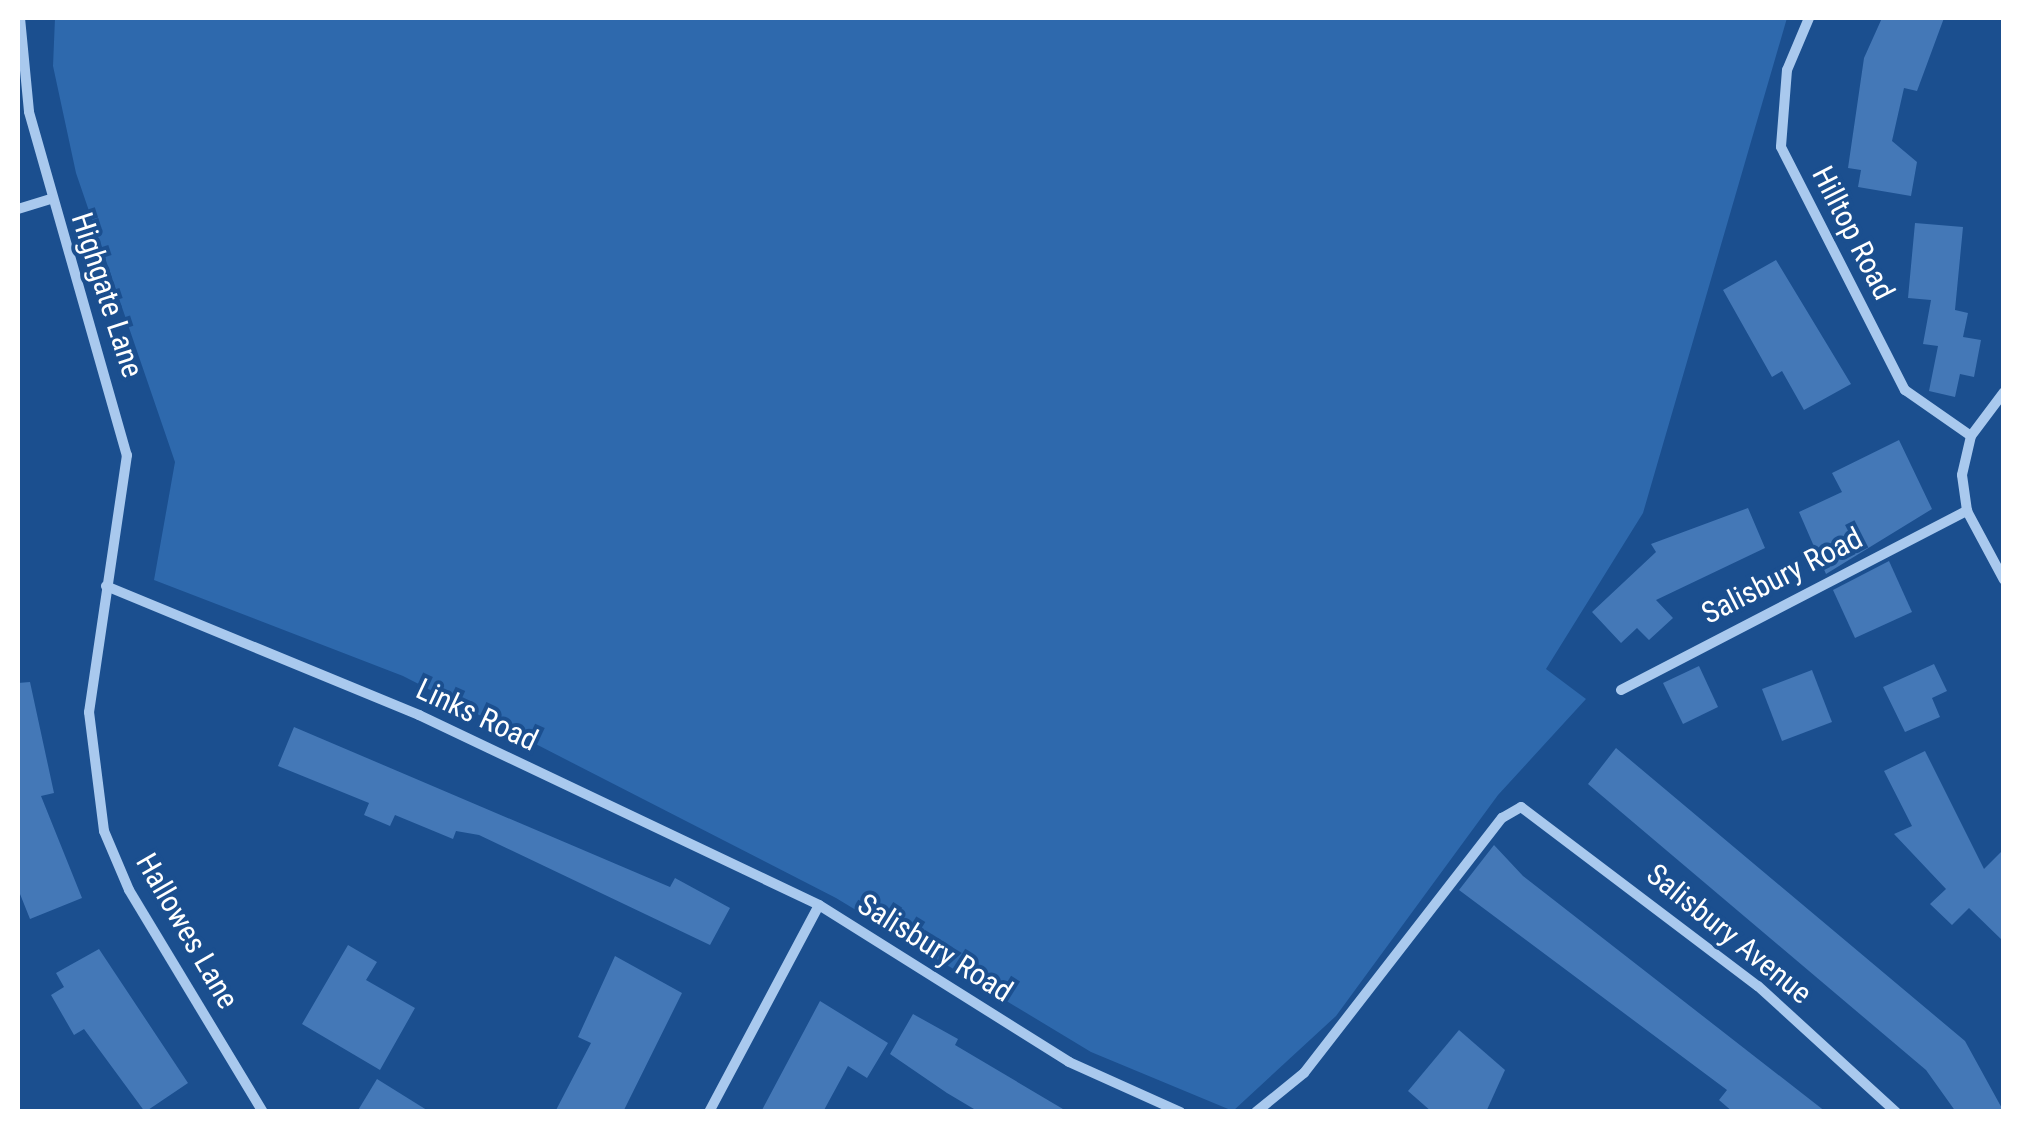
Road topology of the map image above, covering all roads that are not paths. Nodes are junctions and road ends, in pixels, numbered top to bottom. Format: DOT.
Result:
graph roads {
  1 [pos="20,18"];
  2 [pos="1809,18"];
  3 [pos="50,199"];
  4 [pos="18,209"];
  5 [pos="2004,392"];
  6 [pos="1971,436"];
  7 [pos="1968,511"];
  8 [pos="2004,580"];
  9 [pos="106,586"];
  10 [pos="1621,690"];
  11 [pos="819,905"];
  12 [pos="263,1112"];
  13 [pos="709,1112"];
  14 [pos="1180,1112"];
  15 [pos="1256,1112"];
  16 [pos="1896,1112"];
  1 -- 3 [label="street, Highgate Lane"];
  2 -- 6 [label="street, Hilltop Road"];
  3 -- 4 [label="street"];
  3 -- 9 [label="street, Highgate Lane"];
  5 -- 6 [label="street"];
  6 -- 7 [label="street"];
  7 -- 8 [label="street"];
  7 -- 10 [label="street, Salisbury Road"];
  9 -- 11 [label="street, Links Road"];
  9 -- 12 [label="street, Hallowes Lane"];
  11 -- 13 [label="street, Salisbury Road"];
  11 -- 14 [label="street, Salisbury Road"];
  15 -- 16 [label="street, Salisbury Avenue"];
}
